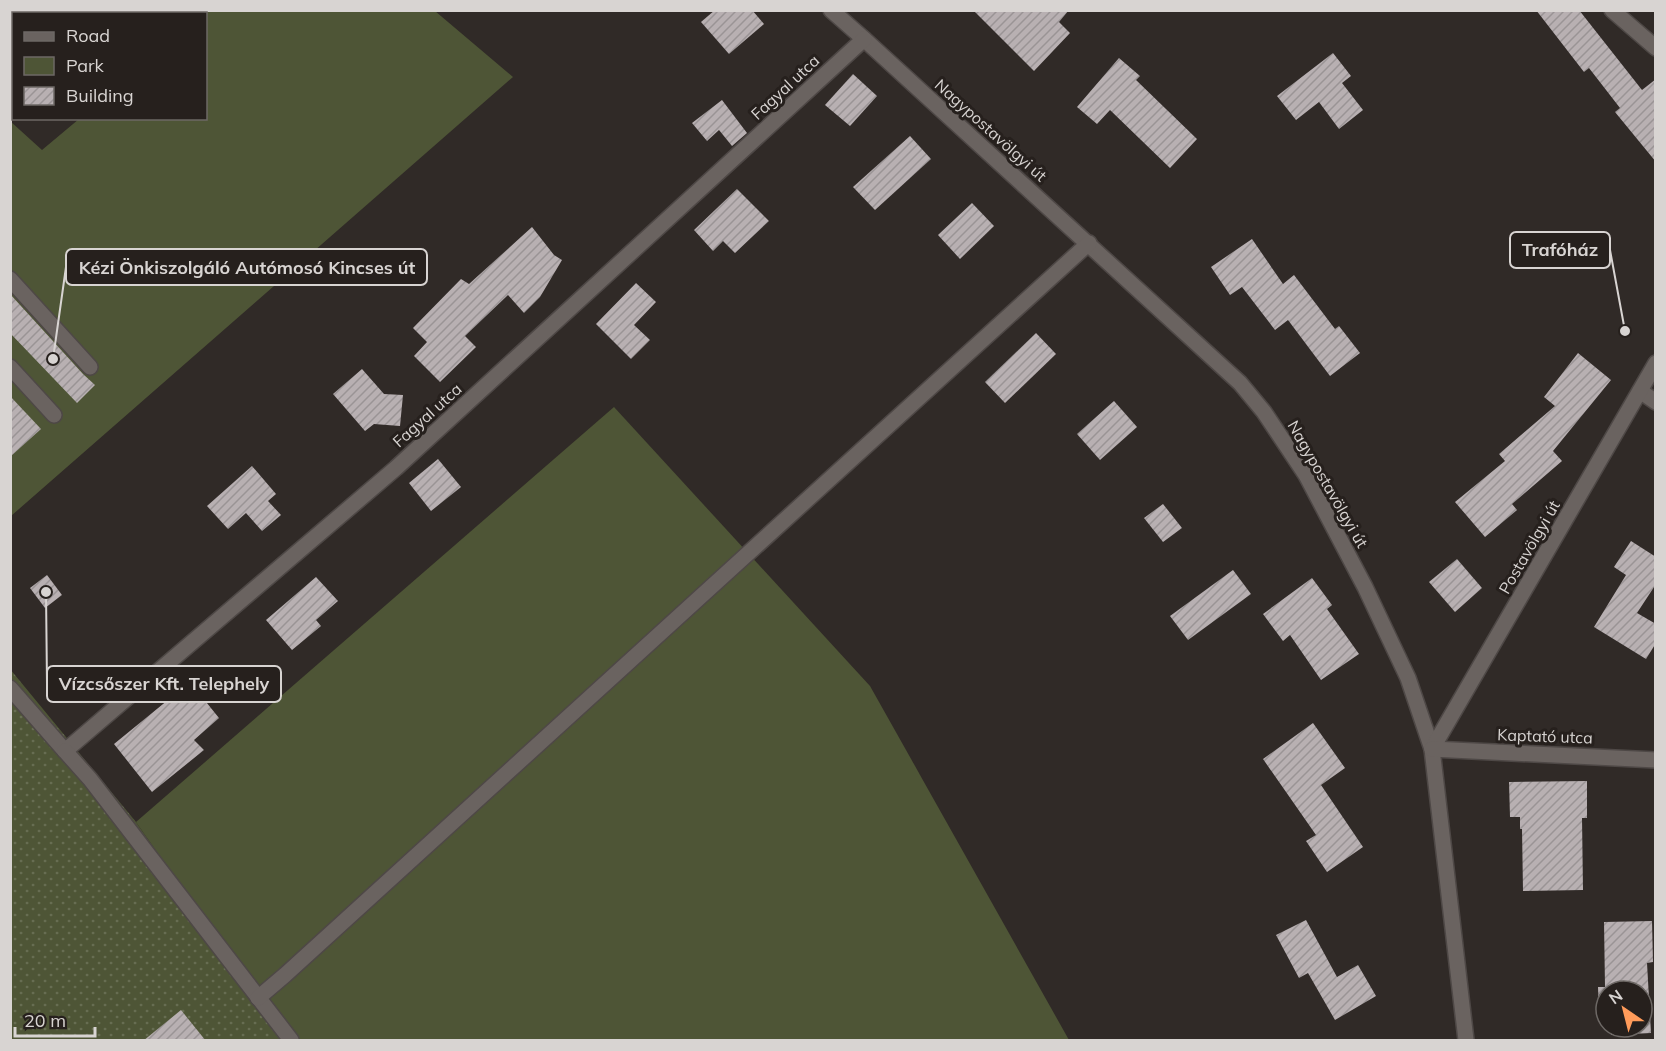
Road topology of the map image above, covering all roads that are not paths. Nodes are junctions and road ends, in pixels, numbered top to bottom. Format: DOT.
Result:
graph roads {
  1 [pos="831,10"];
  2 [pos="1612,10"];
  3 [pos="864,39"];
  4 [pos="1656,48"];
  5 [pos="1089,243"];
  6 [pos="10,279"];
  7 [pos="1656,363"];
  8 [pos="10,366"];
  9 [pos="90,367"];
  10 [pos="1640,391"];
  11 [pos="1656,402"];
  12 [pos="54,415"];
  13 [pos="10,688"];
  14 [pos="1432,749"];
  15 [pos="65,751"];
  16 [pos="1656,760"];
  17 [pos="258,998"];
  18 [pos="291,1041"];
  19 [pos="1466,1041"];
  1 -- 3 [label="street, Nagypostavölgyi út"];
  2 -- 4 [label="street"];
  3 -- 5 [label="street, Nagypostavölgyi út"];
  3 -- 15 [label="street, Fagyal utca"];
  5 -- 14 [label="street, Nagypostavölgyi út"];
  5 -- 17 [label="street"];
  6 -- 9 [label="street"];
  7 -- 10 [label="street, Postavölgyi út"];
  8 -- 12 [label="street"];
  10 -- 11 [label="street"];
  10 -- 14 [label="street, Postavölgyi út"];
  13 -- 15 [label="street"];
  14 -- 16 [label="street, Kaptató utca"];
  14 -- 19 [label="street, Nagypostavölgyi út"];
  15 -- 17 [label="street"];
  17 -- 18 [label="street"];
}
